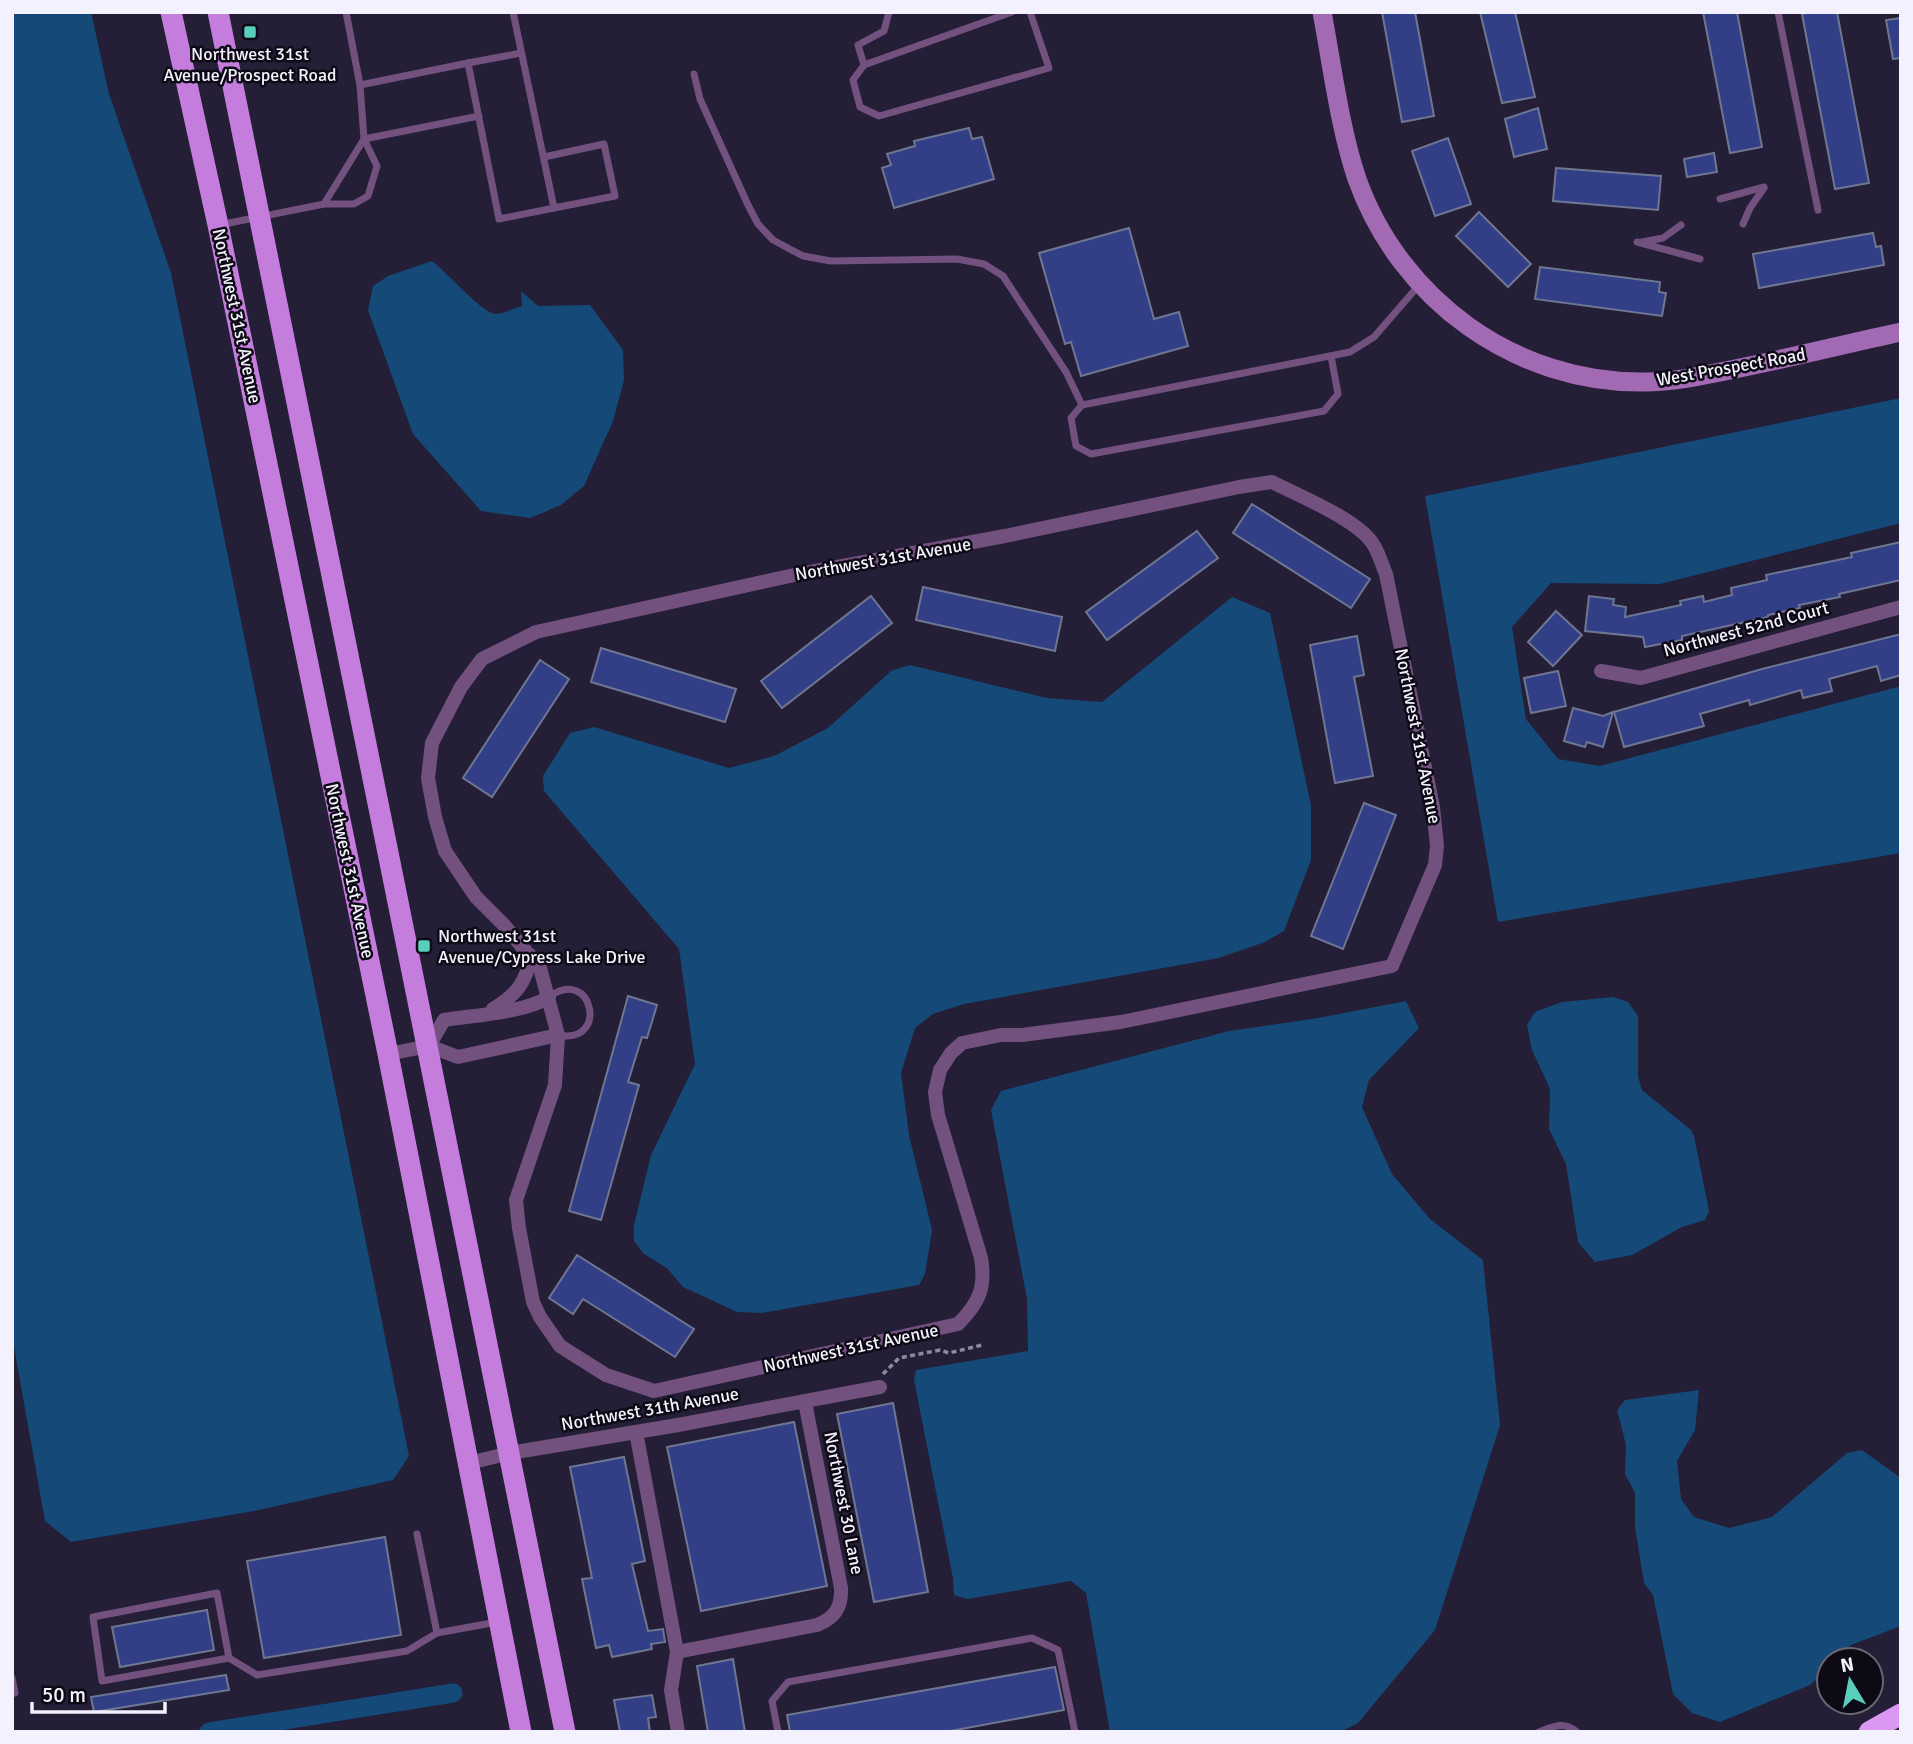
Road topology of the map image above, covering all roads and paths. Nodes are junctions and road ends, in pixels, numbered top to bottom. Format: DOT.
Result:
graph roads {
  1 [pos="171,12"];
  2 [pos="218,12"];
  3 [pos="346,12"];
  4 [pos="513,12"];
  5 [pos="889,12"];
  6 [pos="1012,12"];
  7 [pos="1030,12"];
  8 [pos="1322,12"];
  9 [pos="1778,12"];
  10 [pos="522,52"];
  11 [pos="468,63"];
  12 [pos="864,65"];
  13 [pos="694,74"];
  14 [pos="360,85"];
  15 [pos="479,116"];
  16 [pos="364,139"];
  17 [pos="544,157"];
  18 [pos="1720,200"];
  19 [pos="324,204"];
  20 [pos="555,208"];
  21 [pos="1818,209"];
  22 [pos="259,217"];
  23 [pos="1743,224"];
  24 [pos="218,225"];
  25 [pos="1681,225"];
  26 [pos="1700,259"];
  27 [pos="1420,285"];
  28 [pos="1901,332"];
  29 [pos="1331,356"];
  30 [pos="1082,405"];
  31 [pos="1901,607"];
  32 [pos="1601,671"];
  33 [pos="531,956"];
  34 [pos="549,997"];
  35 [pos="487,1013"];
  36 [pos="558,1035"];
  37 [pos="429,1046"];
  38 [pos="388,1054"];
  39 [pos="982,1345"];
  40 [pos="880,1387"];
  41 [pos="805,1402"];
  42 [pos="636,1432"];
  43 [pos="510,1453"];
  44 [pos="468,1463"];
  45 [pos="417,1534"];
  46 [pos="500,1622"];
  47 [pos="437,1633"];
  48 [pos="677,1652"];
  49 [pos="229,1658"];
  50 [pos="12,1678"];
  51 [pos="12,1693"];
  52 [pos="1901,1714"];
  53 [pos="522,1732"];
  54 [pos="565,1732"];
  55 [pos="678,1732"];
  56 [pos="778,1732"];
  57 [pos="1075,1732"];
  58 [pos="1539,1732"];
  59 [pos="1577,1732"];
  60 [pos="1869,1732"];
  1 -- 24 [label="main road, Northwest 31st Avenue"];
  2 -- 22 [label="main road"];
  3 -- 14 [label="lane"];
  4 -- 10 [label="lane"];
  5 -- 12 [label="lane"];
  6 -- 12 [label="lane"];
  7 -- 12 [label="lane"];
  8 -- 27 [label="main road, West Prospect Road"];
  9 -- 21 [label="lane"];
  10 -- 11 [label="lane"];
  10 -- 17 [label="lane"];
  11 -- 14 [label="lane"];
  11 -- 15 [label="lane"];
  13 -- 30 [label="lane"];
  14 -- 16 [label="lane"];
  15 -- 16 [label="lane"];
  15 -- 20 [label="lane"];
  16 -- 19 [label="lane"];
  16 -- 19 [label="lane"];
  17 -- 20 [label="lane"];
  17 -- 20 [label="lane"];
  18 -- 23 [label="lane"];
  19 -- 22 [label="lane"];
  22 -- 24 [label="lane"];
  22 -- 37 [label="main road"];
  24 -- 38 [label="main road, Northwest 31st Avenue"];
  25 -- 26 [label="lane"];
  27 -- 28 [label="main road, West Prospect Road"];
  27 -- 29 [label="lane"];
  29 -- 30 [label="lane"];
  29 -- 30 [label="lane"];
  31 -- 32 [label="street, Northwest 52nd Court"];
  33 -- 34 [label="street, Northwest 31st Avenue"];
  33 -- 35 [label="street"];
  33 -- 36 [label="street, Northwest 31st Avenue"];
  34 -- 35 [label="street"];
  34 -- 36 [label="street, Northwest 31st Avenue"];
  34 -- 36 [label="lane"];
  35 -- 37 [label="street"];
  36 -- 37 [label="street"];
  37 -- 38 [label="street"];
  37 -- 43 [label="main road"];
  38 -- 44 [label="main road, Northwest 31st Avenue"];
  39 -- 40 [label="path"];
  40 -- 41 [label="street, Northwest 31th Avenue"];
  41 -- 42 [label="street, Northwest 31th Avenue"];
  41 -- 48 [label="street, Northwest 30 Lane"];
  42 -- 43 [label="street, Northwest 31th Avenue"];
  42 -- 48 [label="street"];
  43 -- 44 [label="street, Northwest 31th Avenue"];
  43 -- 54 [label="main road"];
  44 -- 46 [label="main road, Northwest 31st Avenue"];
  45 -- 47 [label="lane"];
  46 -- 47 [label="lane"];
  46 -- 53 [label="main road, Northwest 31st Avenue"];
  47 -- 49 [label="lane"];
  48 -- 55 [label="street"];
  49 -- 49 [label="lane"];
  50 -- 51 [label="lane"];
  52 -- 60 [label="highway"];
  56 -- 57 [label="lane"];
  58 -- 59 [label="lane"];
}
